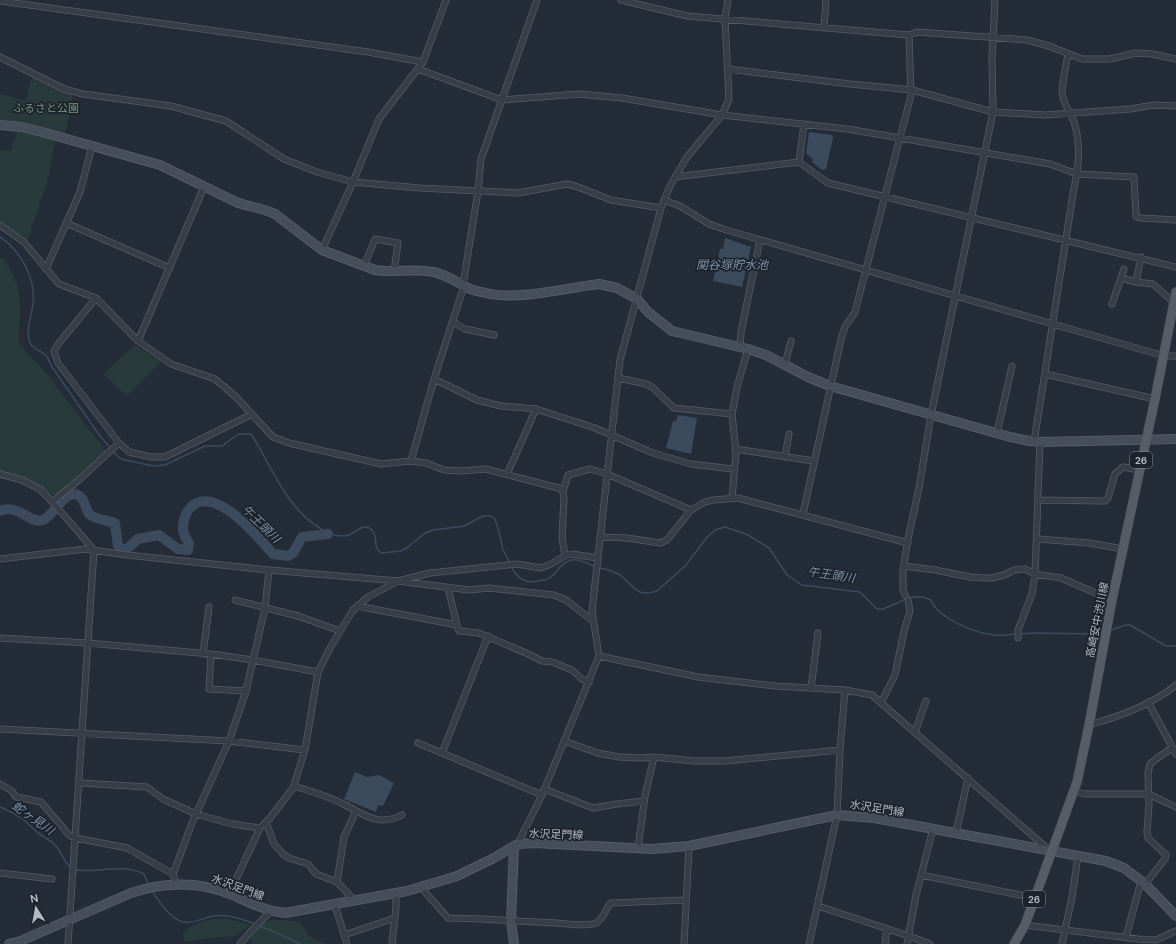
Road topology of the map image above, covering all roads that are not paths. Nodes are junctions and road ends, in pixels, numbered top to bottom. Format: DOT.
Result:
graph roads {
  1 [pos="446,0"];
  2 [pos="538,0"];
  3 [pos="621,0"];
  4 [pos="728,0"];
  5 [pos="826,0"];
  6 [pos="995,0"];
  7 [pos="0,1"];
  8 [pos="725,19"];
  9 [pos="824,28"];
  10 [pos="909,35"];
  11 [pos="993,38"];
  12 [pos="1068,54"];
  13 [pos="0,57"];
  14 [pos="1176,58"];
  15 [pos="423,62"];
  16 [pos="418,69"];
  17 [pos="728,69"];
  18 [pos="912,90"];
  19 [pos="502,100"];
  20 [pos="1176,106"];
  21 [pos="993,112"];
  22 [pos="1071,113"];
  23 [pos="722,114"];
  24 [pos="804,124"];
  25 [pos="0,125"];
  26 [pos="900,138"];
  27 [pos="92,146"];
  28 [pos="986,152"];
  29 [pos="799,162"];
  30 [pos="1077,174"];
  31 [pos="675,177"];
  32 [pos="353,182"];
  33 [pos="204,187"];
  34 [pos="478,191"];
  35 [pos="884,196"];
  36 [pos="664,200"];
  37 [pos="661,208"];
  38 [pos="973,218"];
  39 [pos="1176,220"];
  40 [pos="66,223"];
  41 [pos="0,225"];
  42 [pos="760,240"];
  43 [pos="1066,240"];
  44 [pos="322,250"];
  45 [pos="1141,257"];
  46 [pos="364,266"];
  47 [pos="1176,267"];
  48 [pos="170,268"];
  49 [pos="46,269"];
  50 [pos="1124,269"];
  51 [pos="865,270"];
  52 [pos="394,271"];
  53 [pos="1121,278"];
  54 [pos="1136,282"];
  55 [pos="464,286"];
  56 [pos="1176,292"];
  57 [pos="956,296"];
  58 [pos="96,298"];
  59 [pos="637,299"];
  60 [pos="1174,303"];
  61 [pos="1112,304"];
  62 [pos="453,322"];
  63 [pos="1053,324"];
  64 [pos="494,335"];
  65 [pos="138,341"];
  66 [pos="790,341"];
  67 [pos="744,348"];
  68 [pos="1164,356"];
  69 [pos="1176,356"];
  70 [pos="785,364"];
  71 [pos="1012,366"];
  72 [pos="1045,374"];
  73 [pos="618,378"];
  74 [pos="434,379"];
  75 [pos="830,386"];
  76 [pos="1155,399"];
  77 [pos="536,409"];
  78 [pos="732,414"];
  79 [pos="252,415"];
  80 [pos="931,415"];
  81 [pos="997,433"];
  82 [pos="789,434"];
  83 [pos="611,435"];
  84 [pos="1146,439"];
  85 [pos="1176,439"];
  86 [pos="1037,442"];
  87 [pos="119,443"];
  88 [pos="735,449"];
  89 [pos="785,457"];
  90 [pos="411,461"];
  91 [pos="814,461"];
  92 [pos="733,470"];
  93 [pos="1139,470"];
  94 [pos="0,474"];
  95 [pos="507,474"];
  96 [pos="607,474"];
  97 [pos="563,492"];
  98 [pos="732,498"];
  99 [pos="1038,500"];
  100 [pos="56,505"];
  101 [pos="691,510"];
  102 [pos="803,514"];
  103 [pos="600,537"];
  104 [pos="1037,539"];
  105 [pos="908,543"];
  106 [pos="1123,549"];
  107 [pos="94,550"];
  108 [pos="565,556"];
  109 [pos="0,559"];
  110 [pos="598,559"];
  111 [pos="904,566"];
  112 [pos="269,570"];
  113 [pos="1035,574"];
  114 [pos="398,581"];
  115 [pos="448,588"];
  116 [pos="235,600"];
  117 [pos="1112,600"];
  118 [pos="357,606"];
  119 [pos="209,607"];
  120 [pos="265,608"];
  121 [pos="593,620"];
  122 [pos="457,625"];
  123 [pos="340,631"];
  124 [pos="818,633"];
  125 [pos="488,636"];
  126 [pos="0,638"];
  127 [pos="1018,638"];
  128 [pos="87,643"];
  129 [pos="203,654"];
  130 [pos="211,654"];
  131 [pos="599,656"];
  132 [pos="253,660"];
  133 [pos="318,672"];
  134 [pos="589,682"];
  135 [pos="1176,685"];
  136 [pos="812,688"];
  137 [pos="845,690"];
  138 [pos="246,691"];
  139 [pos="926,701"];
  140 [pos="1148,702"];
  141 [pos="881,703"];
  142 [pos="1089,724"];
  143 [pos="0,729"];
  144 [pos="82,732"];
  145 [pos="915,732"];
  146 [pos="229,741"];
  147 [pos="564,741"];
  148 [pos="418,743"];
  149 [pos="1172,748"];
  150 [pos="305,750"];
  151 [pos="840,750"];
  152 [pos="442,753"];
  153 [pos="1176,754"];
  154 [pos="654,757"];
  155 [pos="968,778"];
  156 [pos="80,783"];
  157 [pos="0,784"];
  158 [pos="294,786"];
  159 [pos="544,789"];
  160 [pos="1074,791"];
  161 [pos="1148,794"];
  162 [pos="542,795"];
  163 [pos="644,801"];
  164 [pos="1176,807"];
  165 [pos="356,811"];
  166 [pos="196,814"];
  167 [pos="402,815"];
  168 [pos="837,815"];
  169 [pos="266,822"];
  170 [pos="260,828"];
  171 [pos="933,829"];
  172 [pos="956,834"];
  173 [pos="76,838"];
  174 [pos="516,845"];
  175 [pos="689,846"];
  176 [pos="638,848"];
  177 [pos="1051,852"];
  178 [pos="1078,856"];
  179 [pos="0,873"];
  180 [pos="173,874"];
  181 [pos="921,875"];
  182 [pos="52,879"];
  183 [pos="337,882"];
  184 [pos="1143,882"];
  185 [pos="176,884"];
  186 [pos="425,892"];
  187 [pos="396,893"];
  188 [pos="229,894"];
  189 [pos="1035,898"];
  190 [pos="686,900"];
  191 [pos="355,901"];
  192 [pos="335,905"];
  193 [pos="818,906"];
  194 [pos="271,911"];
  195 [pos="1176,916"];
  196 [pos="395,918"];
  197 [pos="71,919"];
  198 [pos="511,921"];
  199 [pos="1025,925"];
  200 [pos="887,928"];
  201 [pos="1064,930"];
  202 [pos="1176,931"];
  203 [pos="344,935"];
  204 [pos="909,936"];
  205 [pos="1126,937"];
  206 [pos="9,944"];
  207 [pos="68,944"];
  208 [pos="240,944"];
  209 [pos="347,944"];
  210 [pos="392,944"];
  211 [pos="514,944"];
  212 [pos="684,944"];
  213 [pos="810,944"];
  214 [pos="885,944"];
  215 [pos="907,944"];
  216 [pos="930,944"];
  217 [pos="1014,944"];
  218 [pos="1062,944"];
  1 -- 15 [label="street"];
  2 -- 19 [label="street"];
  3 -- 8 [label="street"];
  4 -- 8 [label="street"];
  5 -- 9 [label="street"];
  6 -- 11 [label="street"];
  7 -- 15 [label="street"];
  8 -- 9 [label="street"];
  8 -- 17 [label="street"];
  9 -- 10 [label="street"];
  10 -- 11 [label="street"];
  10 -- 18 [label="street"];
  11 -- 12 [label="street"];
  11 -- 21 [label="street"];
  12 -- 14 [label="street"];
  12 -- 22 [label="street"];
  13 -- 32 [label="street"];
  15 -- 16 [label="street"];
  16 -- 19 [label="street"];
  16 -- 32 [label="street"];
  17 -- 18 [label="street"];
  17 -- 23 [label="street"];
  18 -- 21 [label="street"];
  18 -- 26 [label="street"];
  19 -- 23 [label="street"];
  19 -- 34 [label="street"];
  20 -- 22 [label="street"];
  21 -- 22 [label="street"];
  21 -- 28 [label="street"];
  22 -- 30 [label="street"];
  23 -- 24 [label="street"];
  23 -- 31 [label="street"];
  24 -- 26 [label="street"];
  24 -- 29 [label="street"];
  25 -- 27 [label="street"];
  26 -- 28 [label="street"];
  26 -- 35 [label="street"];
  27 -- 33 [label="street"];
  27 -- 40 [label="street"];
  28 -- 30 [label="street"];
  28 -- 38 [label="street"];
  29 -- 31 [label="street"];
  29 -- 35 [label="street"];
  30 -- 39 [label="street"];
  30 -- 43 [label="street"];
  31 -- 36 [label="street"];
  32 -- 34 [label="street"];
  32 -- 44 [label="street"];
  33 -- 44 [label="street"];
  33 -- 48 [label="street"];
  34 -- 37 [label="street"];
  34 -- 55 [label="street"];
  35 -- 38 [label="street"];
  35 -- 51 [label="street"];
  36 -- 37 [label="street"];
  36 -- 42 [label="street"];
  37 -- 59 [label="street"];
  38 -- 43 [label="street"];
  38 -- 57 [label="street"];
  40 -- 48 [label="street"];
  40 -- 49 [label="street"];
  41 -- 49 [label="street"];
  42 -- 51 [label="street"];
  42 -- 67 [label="street"];
  43 -- 45 [label="street"];
  43 -- 63 [label="street"];
  44 -- 46 [label="street"];
  45 -- 47 [label="street"];
  45 -- 54 [label="street"];
  46 -- 52 [label="street"];
  46 -- 52 [label="street"];
  48 -- 65 [label="street"];
  49 -- 58 [label="street"];
  50 -- 53 [label="street"];
  51 -- 57 [label="street"];
  51 -- 75 [label="street"];
  52 -- 55 [label="street"];
  53 -- 54 [label="street"];
  53 -- 61 [label="street"];
  54 -- 60 [label="street"];
  55 -- 59 [label="street"];
  55 -- 62 [label="street"];
  56 -- 60 [label="main road, 高崎安中渋川線 / 26"];
  57 -- 63 [label="street"];
  57 -- 80 [label="street"];
  58 -- 65 [label="street"];
  58 -- 87 [label="street"];
  59 -- 67 [label="street"];
  59 -- 73 [label="street"];
  60 -- 68 [label="main road, 高崎安中渋川線 / 26"];
  62 -- 64 [label="street"];
  62 -- 74 [label="street"];
  63 -- 68 [label="street"];
  63 -- 72 [label="street"];
  65 -- 79 [label="street"];
  66 -- 70 [label="street"];
  67 -- 70 [label="street"];
  67 -- 78 [label="street"];
  68 -- 69 [label="street"];
  68 -- 76 [label="main road, 高崎安中渋川線 / 26"];
  70 -- 75 [label="street"];
  71 -- 81 [label="street"];
  72 -- 76 [label="street"];
  72 -- 86 [label="street"];
  73 -- 78 [label="street"];
  73 -- 83 [label="street"];
  74 -- 77 [label="street"];
  74 -- 90 [label="street"];
  75 -- 80 [label="street"];
  75 -- 91 [label="street"];
  76 -- 84 [label="main road, 高崎安中渋川線 / 26"];
  77 -- 83 [label="street"];
  77 -- 95 [label="street"];
  78 -- 88 [label="street"];
  79 -- 87 [label="street"];
  79 -- 90 [label="street"];
  80 -- 81 [label="street"];
  80 -- 105 [label="street"];
  81 -- 86 [label="street"];
  82 -- 89 [label="street"];
  83 -- 92 [label="street"];
  83 -- 96 [label="street"];
  84 -- 85 [label="street"];
  84 -- 86 [label="street"];
  84 -- 93 [label="main road, 高崎安中渋川線 / 26"];
  86 -- 99 [label="street"];
  87 -- 100 [label="street"];
  88 -- 89 [label="street"];
  88 -- 92 [label="street"];
  89 -- 91 [label="street"];
  90 -- 95 [label="street"];
  91 -- 102 [label="street"];
  92 -- 98 [label="street"];
  93 -- 99 [label="street"];
  93 -- 106 [label="main road, 高崎安中渋川線 / 26"];
  94 -- 100 [label="street"];
  95 -- 97 [label="street"];
  96 -- 97 [label="street"];
  96 -- 101 [label="street"];
  96 -- 103 [label="street"];
  97 -- 108 [label="street"];
  98 -- 101 [label="street"];
  98 -- 102 [label="street"];
  99 -- 104 [label="street"];
  100 -- 107 [label="street"];
  101 -- 103 [label="street"];
  102 -- 105 [label="street"];
  103 -- 110 [label="street"];
  104 -- 106 [label="street"];
  104 -- 113 [label="street"];
  105 -- 111 [label="street"];
  106 -- 117 [label="main road, 高崎安中渋川線 / 26"];
  107 -- 109 [label="street"];
  107 -- 112 [label="street"];
  107 -- 128 [label="street"];
  108 -- 110 [label="street"];
  108 -- 114 [label="street"];
  110 -- 121 [label="street"];
  111 -- 113 [label="street"];
  111 -- 141 [label="street"];
  112 -- 114 [label="street"];
  112 -- 120 [label="street"];
  113 -- 117 [label="street"];
  113 -- 127 [label="street"];
  114 -- 115 [label="street"];
  114 -- 118 [label="street"];
  115 -- 121 [label="street"];
  115 -- 122 [label="street"];
  116 -- 120 [label="street"];
  117 -- 142 [label="main road, 高崎安中渋川線 / 26"];
  118 -- 122 [label="street"];
  118 -- 123 [label="street"];
  119 -- 129 [label="street"];
  120 -- 123 [label="street"];
  120 -- 132 [label="street"];
  121 -- 131 [label="street"];
  122 -- 125 [label="street"];
  123 -- 133 [label="street"];
  124 -- 136 [label="street"];
  125 -- 134 [label="street"];
  125 -- 152 [label="street"];
  126 -- 128 [label="street"];
  128 -- 129 [label="street"];
  128 -- 144 [label="street"];
  129 -- 130 [label="street"];
  130 -- 132 [label="street"];
  130 -- 138 [label="street"];
  131 -- 134 [label="street"];
  131 -- 136 [label="street"];
  132 -- 133 [label="street"];
  132 -- 138 [label="street"];
  133 -- 150 [label="street"];
  134 -- 147 [label="street"];
  135 -- 140 [label="street"];
  136 -- 137 [label="street"];
  137 -- 141 [label="street"];
  137 -- 151 [label="street"];
  138 -- 146 [label="street"];
  139 -- 145 [label="street"];
  140 -- 142 [label="street"];
  140 -- 149 [label="street"];
  141 -- 145 [label="street"];
  142 -- 160 [label="main road, 高崎安中渋川線 / 26"];
  143 -- 144 [label="street"];
  144 -- 146 [label="street"];
  144 -- 156 [label="street"];
  145 -- 155 [label="street"];
  146 -- 150 [label="street"];
  146 -- 166 [label="street"];
  147 -- 154 [label="street"];
  147 -- 159 [label="street"];
  148 -- 152 [label="street"];
  149 -- 153 [label="street"];
  149 -- 161 [label="street"];
  150 -- 158 [label="street"];
  151 -- 154 [label="street"];
  151 -- 168 [label="street"];
  152 -- 162 [label="street"];
  154 -- 163 [label="street"];
  155 -- 172 [label="street"];
  155 -- 177 [label="street"];
  156 -- 166 [label="street"];
  156 -- 173 [label="street"];
  157 -- 173 [label="street"];
  158 -- 165 [label="street"];
  158 -- 169 [label="street"];
  159 -- 162 [label="street"];
  159 -- 163 [label="street"];
  160 -- 161 [label="street"];
  160 -- 177 [label="main road, 高崎安中渋川線 / 26"];
  161 -- 164 [label="street"];
  161 -- 184 [label="street"];
  162 -- 174 [label="street"];
  163 -- 176 [label="street"];
  165 -- 167 [label="street"];
  165 -- 183 [label="street"];
  166 -- 170 [label="street"];
  166 -- 180 [label="street"];
  168 -- 171 [label="street, 水沢足門線"];
  168 -- 175 [label="street, 水沢足門線"];
  168 -- 193 [label="street"];
  169 -- 170 [label="street"];
  169 -- 183 [label="street"];
  170 -- 188 [label="street"];
  171 -- 172 [label="street, 水沢足門線"];
  171 -- 181 [label="street"];
  172 -- 177 [label="street, 水沢足門線"];
  173 -- 180 [label="street"];
  173 -- 197 [label="street"];
  174 -- 176 [label="street, 水沢足門線"];
  174 -- 187 [label="street, 水沢足門線"];
  174 -- 198 [label="street"];
  175 -- 176 [label="street, 水沢足門線"];
  175 -- 190 [label="street"];
  177 -- 178 [label="street, 水沢足門線"];
  177 -- 189 [label="main road, 高崎安中渋川線 / 26"];
  178 -- 184 [label="street, 水沢足門線"];
  178 -- 201 [label="street"];
  179 -- 182 [label="street"];
  180 -- 185 [label="street"];
  181 -- 189 [label="street"];
  181 -- 204 [label="street"];
  183 -- 191 [label="street"];
  184 -- 195 [label="street, 水沢足門線"];
  184 -- 205 [label="street"];
  185 -- 188 [label="street, 水沢足門線"];
  185 -- 197 [label="street, 水沢足門線"];
  186 -- 198 [label="street"];
  187 -- 191 [label="street, 水沢足門線"];
  187 -- 196 [label="street"];
  188 -- 194 [label="street, 水沢足門線"];
  189 -- 199 [label="main road, 高崎安中渋川線 / 26"];
  190 -- 198 [label="street"];
  190 -- 212 [label="street"];
  191 -- 192 [label="street, 水沢足門線"];
  192 -- 194 [label="street, 水沢足門線"];
  192 -- 203 [label="street"];
  193 -- 200 [label="street"];
  193 -- 213 [label="street"];
  194 -- 208 [label="street"];
  196 -- 203 [label="street"];
  196 -- 210 [label="street"];
  197 -- 206 [label="street, 水沢足門線"];
  197 -- 207 [label="street"];
  198 -- 211 [label="street"];
  199 -- 201 [label="street"];
  199 -- 217 [label="main road, 高崎安中渋川線 / 26"];
  200 -- 204 [label="street"];
  200 -- 214 [label="street"];
  201 -- 205 [label="street"];
  201 -- 218 [label="street"];
  202 -- 205 [label="street"];
  203 -- 209 [label="street"];
  204 -- 215 [label="street"];
  204 -- 216 [label="street"];
}
